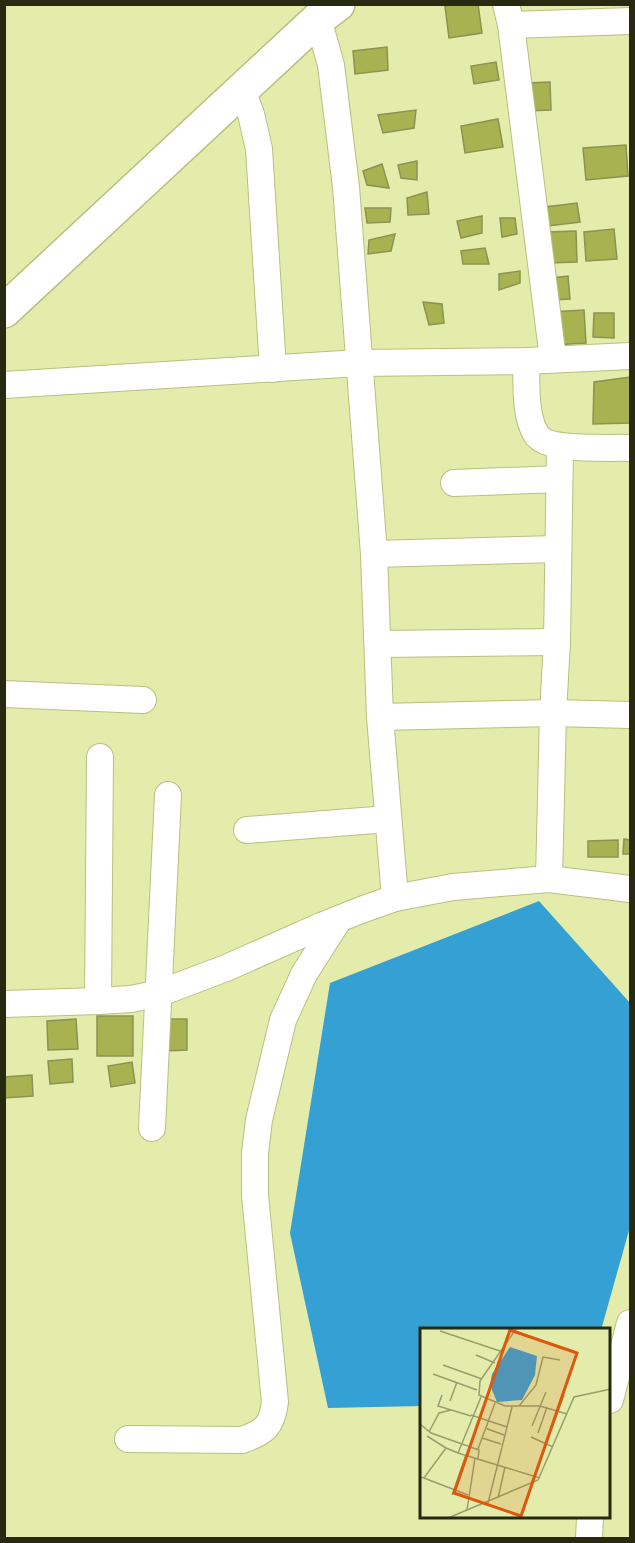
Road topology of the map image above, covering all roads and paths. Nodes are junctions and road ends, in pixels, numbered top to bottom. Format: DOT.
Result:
graph roads {
  1 [pos="328,12"];
  2 [pos="508,15"];
  3 [pos="630,21"];
  4 [pos="242,90"];
  5 [pos="4,311"];
  6 [pos="630,356"];
  7 [pos="553,359"];
  8 [pos="526,360"];
  9 [pos="360,363"];
  10 [pos="273,369"];
  11 [pos="4,386"];
  12 [pos="560,446"];
  13 [pos="630,448"];
  14 [pos="559,479"];
  15 [pos="454,483"];
  16 [pos="558,549"];
  17 [pos="374,554"];
  18 [pos="557,642"];
  19 [pos="378,644"];
  20 [pos="4,694"];
  21 [pos="143,700"];
  22 [pos="553,713"];
  23 [pos="630,715"];
  24 [pos="380,717"];
  25 [pos="100,757"];
  26 [pos="168,795"];
  27 [pos="388,819"];
  28 [pos="247,830"];
  29 [pos="549,879"];
  30 [pos="630,889"];
  31 [pos="395,898"];
  32 [pos="339,919"];
  33 [pos="159,993"];
  34 [pos="98,1001"];
  35 [pos="4,1004"];
  36 [pos="152,1128"];
  37 [pos="629,1335"];
  38 [pos="611,1394"];
  39 [pos="128,1439"];
  40 [pos="590,1519"];
  41 [pos="589,1539"];
  1 -- 4 [label="street"];
  1 -- 9 [label="street"];
  2 -- 3 [label="street"];
  2 -- 7 [label="street"];
  4 -- 5 [label="street"];
  4 -- 10 [label="street"];
  6 -- 7 [label="street"];
  7 -- 8 [label="street"];
  8 -- 9 [label="street"];
  8 -- 12 [label="street"];
  9 -- 10 [label="street"];
  9 -- 17 [label="street"];
  10 -- 11 [label="street"];
  12 -- 13 [label="street"];
  12 -- 14 [label="street"];
  14 -- 15 [label="street"];
  14 -- 16 [label="street"];
  16 -- 17 [label="street"];
  16 -- 18 [label="street"];
  17 -- 19 [label="street"];
  18 -- 19 [label="street"];
  18 -- 22 [label="street"];
  19 -- 24 [label="street"];
  20 -- 21 [label="street"];
  22 -- 23 [label="street"];
  22 -- 24 [label="street"];
  22 -- 29 [label="street"];
  24 -- 27 [label="street"];
  25 -- 34 [label="street"];
  26 -- 33 [label="street"];
  27 -- 28 [label="street"];
  27 -- 31 [label="street"];
  29 -- 30 [label="street"];
  29 -- 31 [label="street"];
  31 -- 32 [label="street"];
  32 -- 33 [label="street"];
  32 -- 39 [label="street"];
  33 -- 34 [label="street"];
  33 -- 36 [label="street"];
  34 -- 35 [label="street"];
  37 -- 38 [label="street"];
  40 -- 41 [label="street"];
}
